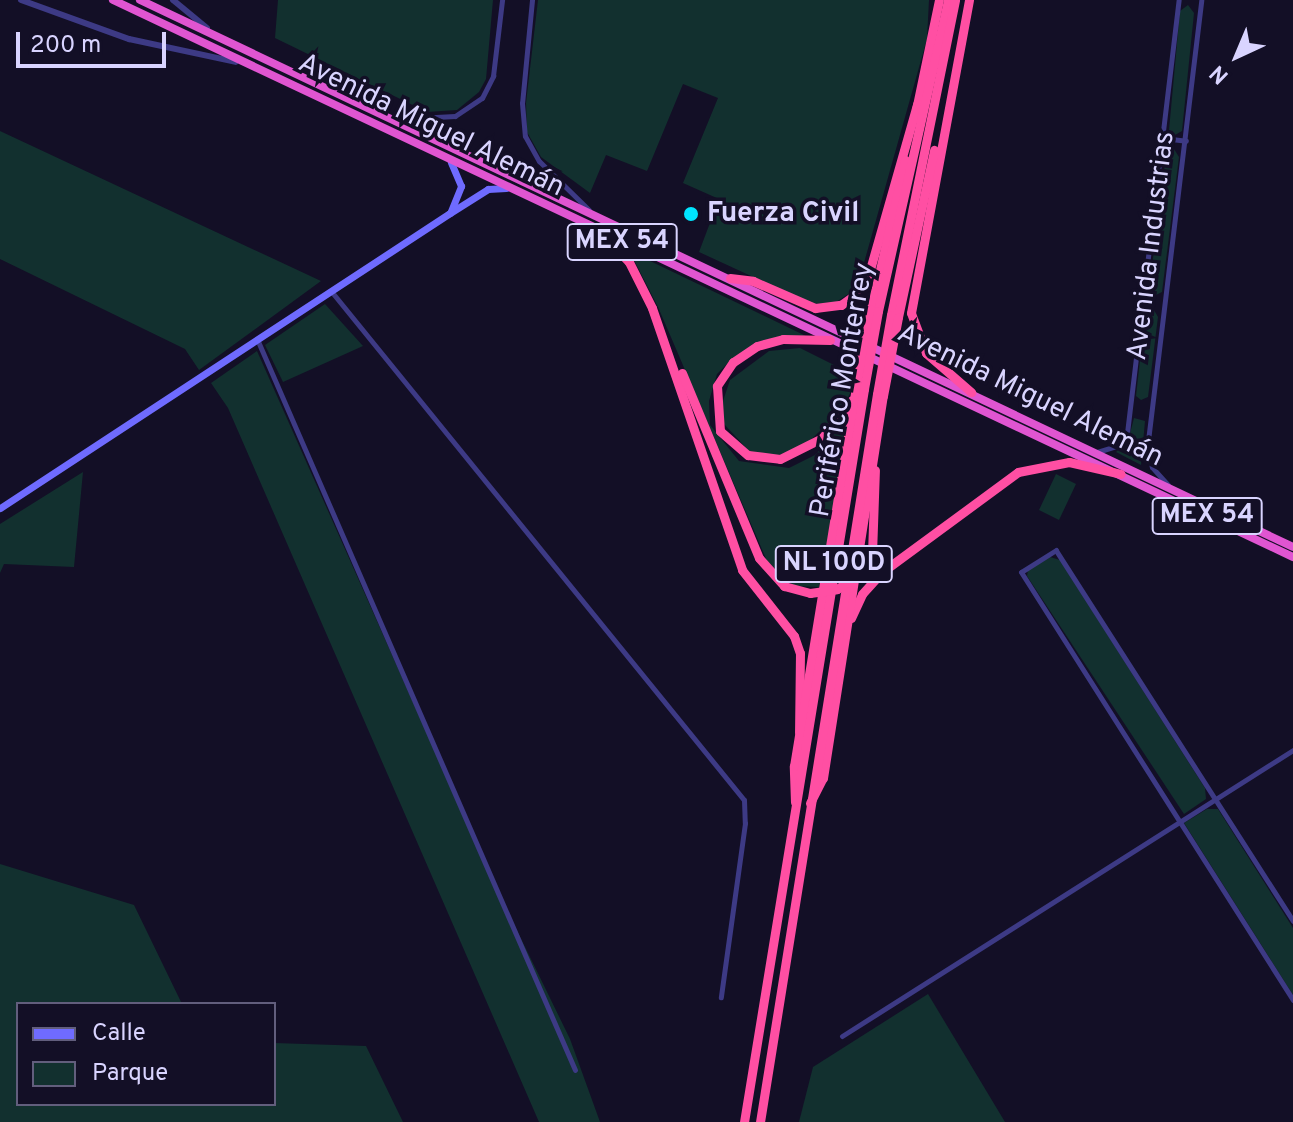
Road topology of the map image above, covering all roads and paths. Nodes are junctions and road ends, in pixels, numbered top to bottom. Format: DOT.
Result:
graph roads {
  1 [pos="21,0"];
  2 [pos="113,0"];
  3 [pos="140,0"];
  4 [pos="173,0"];
  5 [pos="502,0"];
  6 [pos="532,0"];
  7 [pos="938,0"];
  8 [pos="948,0"];
  9 [pos="955,0"];
  10 [pos="966,0"];
  11 [pos="1179,0"];
  12 [pos="1201,0"];
  13 [pos="220,37"];
  14 [pos="276,75"];
  15 [pos="949,89"];
  16 [pos="917,104"];
  17 [pos="397,119"];
  18 [pos="1163,138"];
  19 [pos="1186,141"];
  20 [pos="451,162"];
  21 [pos="511,189"];
  22 [pos="589,210"];
  23 [pos="450,213"];
  24 [pos="599,231"];
  25 [pos="730,278"];
  26 [pos="331,291"];
  27 [pos="874,310"];
  28 [pos="894,316"];
  29 [pos="257,339"];
  30 [pos="830,340"];
  31 [pos="673,360"];
  32 [pos="858,390"];
  33 [pos="971,392"];
  34 [pos="880,395"];
  35 [pos="875,442"];
  36 [pos="1096,452"];
  37 [pos="1121,474"];
  38 [pos="1170,489"];
  39 [pos="0,508"];
  40 [pos="1293,547"];
  41 [pos="1293,557"];
  42 [pos="842,656"];
  43 [pos="799,732"];
  44 [pos="1293,750"];
  45 [pos="1216,799"];
  46 [pos="796,805"];
  47 [pos="807,806"];
  48 [pos="1181,821"];
  49 [pos="1293,921"];
  50 [pos="721,997"];
  51 [pos="1293,1000"];
  52 [pos="842,1036"];
  53 [pos="575,1070"];
  54 [pos="744,1122"];
  55 [pos="760,1122"];
  1 -- 14 [label="street"];
  2 -- 14 [label="highway, Avenida Miguel Alemán / MEX 54"];
  3 -- 13 [label="highway, Avenida Miguel Alemán / MEX 54"];
  4 -- 13 [label="street"];
  5 -- 17 [label="street"];
  6 -- 22 [label="street"];
  7 -- 16 [label="highway"];
  8 -- 27 [label="highway, Periférico Monterrey / NL 100D"];
  9 -- 28 [label="highway, Periférico Monterrey / NL 100D"];
  10 -- 15 [label="highway"];
  11 -- 18 [label="street, Avenida Industrias"];
  12 -- 19 [label="street, Avenida Industrias"];
  13 -- 17 [label="highway, Avenida Miguel Alemán / MEX 54"];
  14 -- 20 [label="highway, Avenida Miguel Alemán / MEX 54"];
  15 -- 28 [label="highway"];
  15 -- 33 [label="highway"];
  16 -- 25 [label="highway"];
  16 -- 27 [label="highway"];
  17 -- 22 [label="highway, Avenida Miguel Alemán / MEX 54"];
  18 -- 19 [label="street"];
  18 -- 36 [label="street, Avenida Industrias"];
  19 -- 38 [label="street, Avenida Industrias"];
  20 -- 21 [label="highway, Avenida Miguel Alemán / MEX 54"];
  20 -- 23 [label="main road"];
  21 -- 23 [label="main road"];
  21 -- 24 [label="highway, Avenida Miguel Alemán / MEX 54"];
  22 -- 25 [label="highway, Avenida Miguel Alemán / MEX 54"];
  23 -- 26 [label="main road"];
  24 -- 30 [label="highway, Avenida Miguel Alemán / MEX 54"];
  24 -- 31 [label="highway"];
  25 -- 33 [label="highway, Avenida Miguel Alemán / MEX 54"];
  26 -- 29 [label="main road"];
  26 -- 50 [label="street"];
  27 -- 32 [label="highway, Periférico Monterrey / NL 100D, bridge"];
  28 -- 34 [label="highway, Periférico Monterrey / NL 100D, bridge"];
  29 -- 39 [label="main road"];
  29 -- 53 [label="street"];
  30 -- 32 [label="highway"];
  30 -- 37 [label="highway, Avenida Miguel Alemán / MEX 54"];
  31 -- 35 [label="highway, bridge"];
  31 -- 43 [label="highway"];
  32 -- 43 [label="highway"];
  32 -- 46 [label="highway, Periférico Monterrey / NL 100D"];
  33 -- 36 [label="highway, Avenida Miguel Alemán / MEX 54"];
  34 -- 35 [label="highway"];
  34 -- 47 [label="highway, Periférico Monterrey / NL 100D"];
  35 -- 42 [label="highway"];
  36 -- 38 [label="highway, Avenida Miguel Alemán / MEX 54"];
  37 -- 41 [label="highway, Avenida Miguel Alemán / MEX 54"];
  37 -- 42 [label="highway"];
  38 -- 40 [label="highway, Avenida Miguel Alemán / MEX 54"];
  42 -- 47 [label="highway"];
  43 -- 46 [label="highway"];
  44 -- 45 [label="street"];
  45 -- 48 [label="street"];
  45 -- 48 [label="street"];
  45 -- 49 [label="street"];
  46 -- 54 [label="highway, Periférico Monterrey / NL 100D"];
  47 -- 55 [label="highway, Periférico Monterrey / NL 100D"];
  48 -- 51 [label="street"];
  48 -- 52 [label="street"];
}
